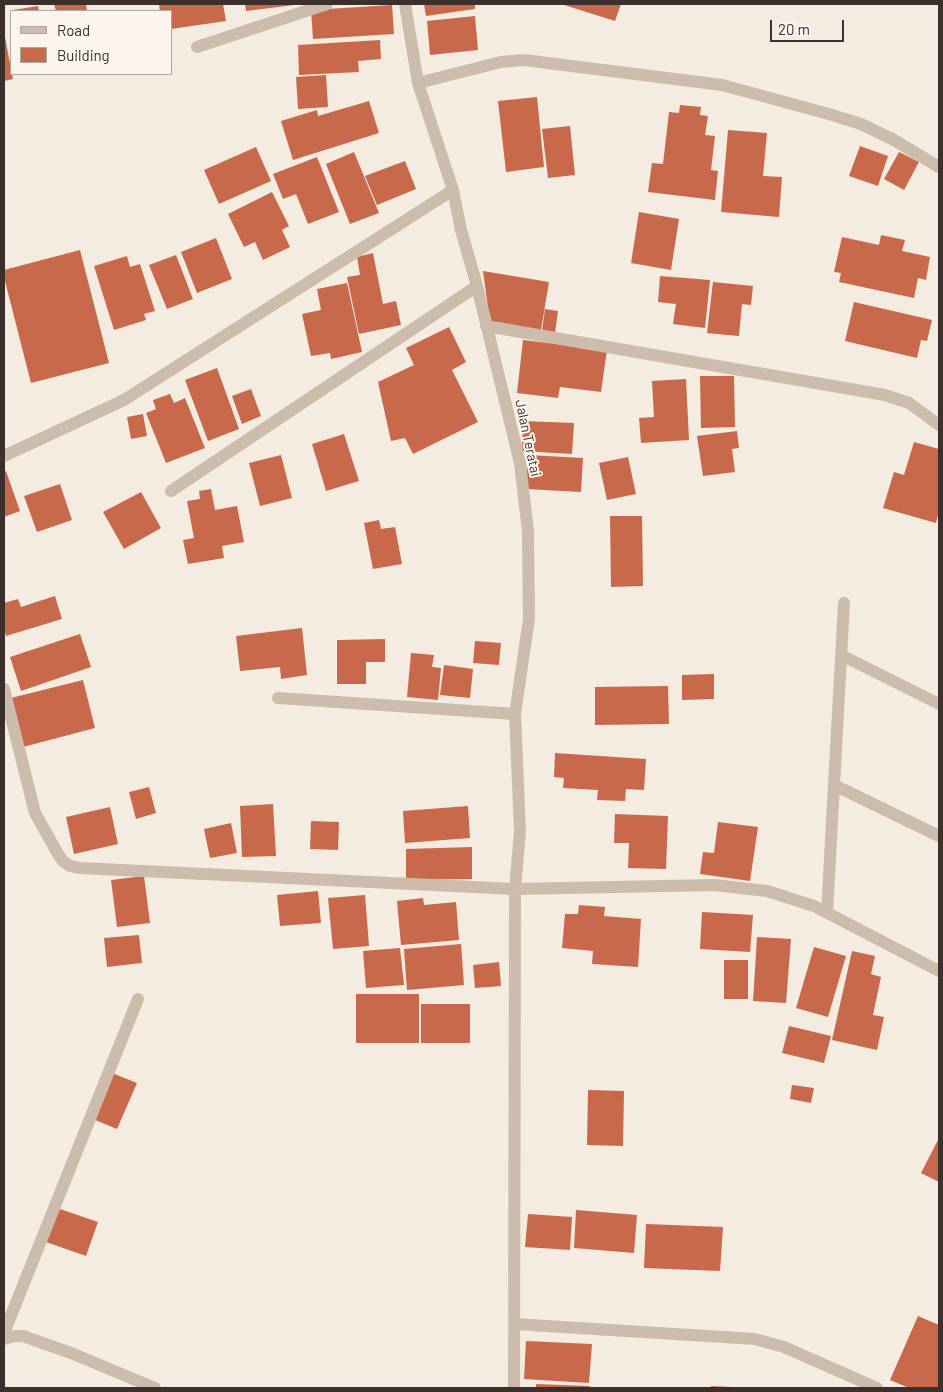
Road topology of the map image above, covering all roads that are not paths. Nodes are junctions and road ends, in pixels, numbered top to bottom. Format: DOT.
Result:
graph roads {
  1 [pos="327,4"];
  2 [pos="405,4"];
  3 [pos="196,47"];
  4 [pos="418,83"];
  5 [pos="939,167"];
  6 [pos="453,190"];
  7 [pos="477,286"];
  8 [pos="486,326"];
  9 [pos="939,425"];
  10 [pos="4,456"];
  11 [pos="171,491"];
  12 [pos="844,603"];
  13 [pos="841,655"];
  14 [pos="4,689"];
  15 [pos="278,698"];
  16 [pos="939,704"];
  17 [pos="514,714"];
  18 [pos="834,785"];
  19 [pos="939,836"];
  20 [pos="515,889"];
  21 [pos="827,913"];
  22 [pos="939,971"];
  23 [pos="138,999"];
  24 [pos="514,1324"];
  25 [pos="4,1333"];
  26 [pos="4,1339"];
  27 [pos="156,1388"];
  28 [pos="514,1388"];
  29 [pos="877,1388"];
  1 -- 3 [label="street"];
  2 -- 4 [label="street, Jalan Teratai"];
  4 -- 5 [label="street"];
  4 -- 6 [label="street, Jalan Teratai"];
  6 -- 7 [label="street, Jalan Teratai"];
  6 -- 10 [label="street"];
  7 -- 8 [label="street, Jalan Teratai"];
  7 -- 11 [label="street"];
  8 -- 9 [label="street"];
  8 -- 17 [label="street, Jalan Teratai"];
  12 -- 13 [label="street"];
  13 -- 16 [label="street"];
  13 -- 18 [label="street"];
  14 -- 20 [label="street"];
  15 -- 17 [label="street"];
  17 -- 20 [label="street, Jalan Teratai"];
  18 -- 19 [label="street"];
  18 -- 21 [label="street"];
  20 -- 21 [label="street"];
  20 -- 24 [label="street, Jalan Teratai"];
  21 -- 22 [label="street"];
  23 -- 25 [label="street"];
  24 -- 28 [label="street, Jalan Teratai"];
  24 -- 29 [label="street"];
  26 -- 27 [label="street"];
}
